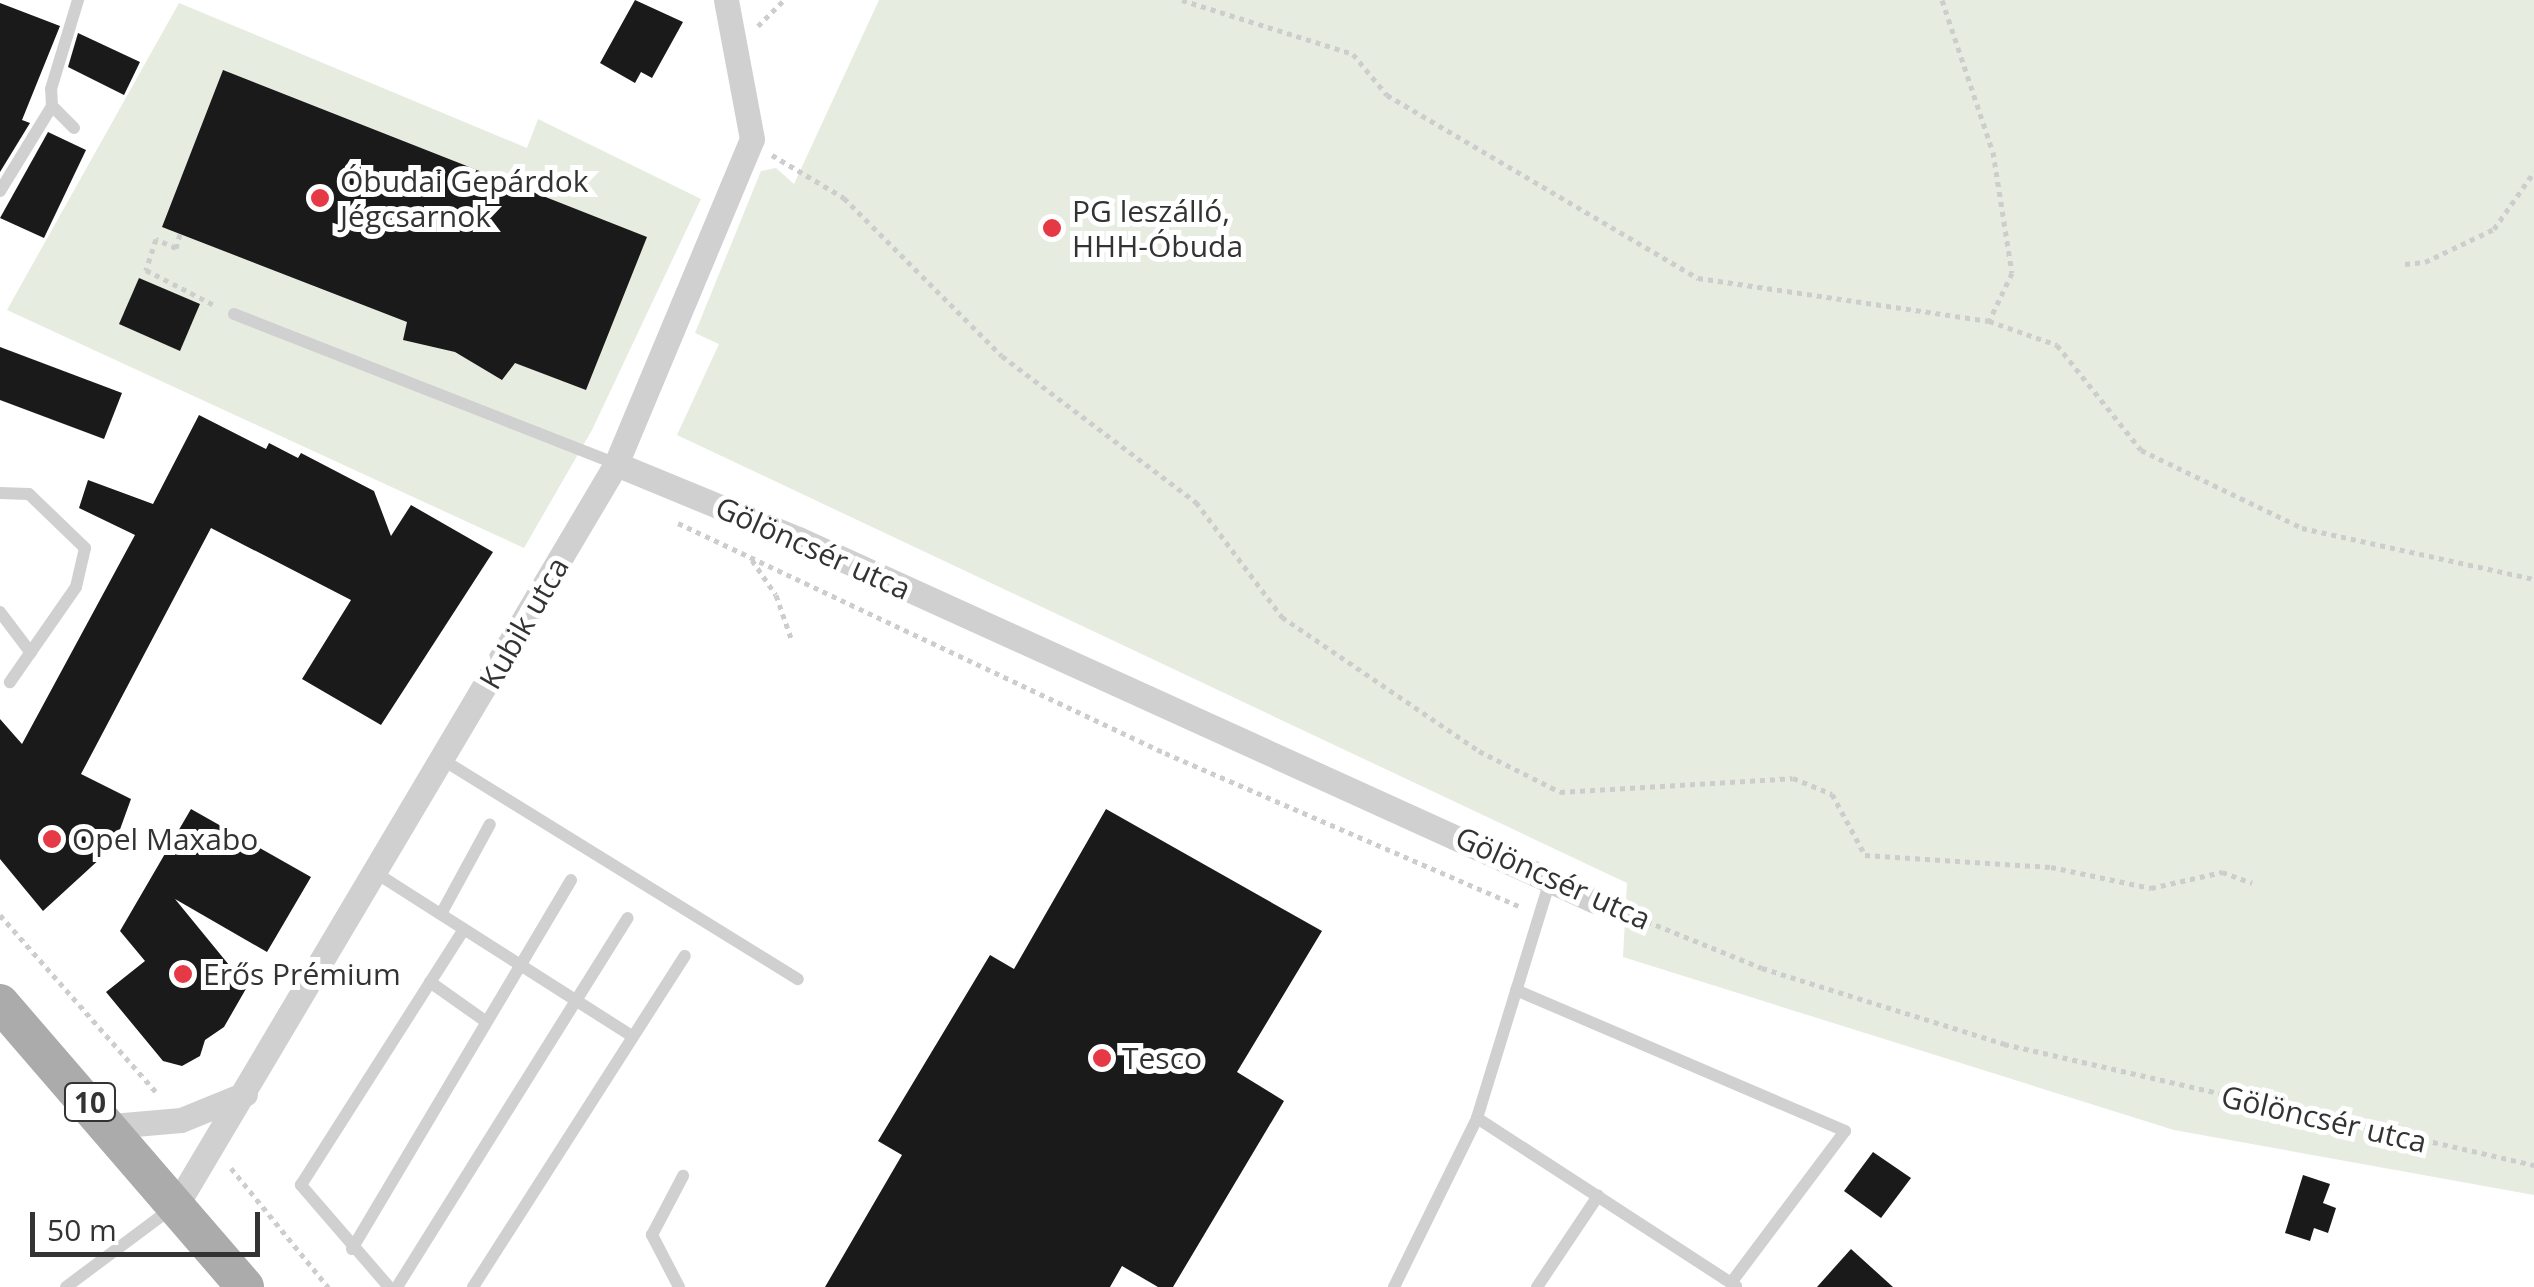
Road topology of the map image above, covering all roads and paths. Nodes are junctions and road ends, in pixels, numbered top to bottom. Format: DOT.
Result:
graph roads {
  1 [pos="78,0"];
  2 [pos="726,0"];
  3 [pos="1182,0"];
  4 [pos="1942,0"];
  5 [pos="52,106"];
  6 [pos="74,128"];
  7 [pos="752,139"];
  8 [pos="2534,172"];
  9 [pos="0,192"];
  10 [pos="180,234"];
  11 [pos="2405,264"];
  12 [pos="234,314"];
  13 [pos="1989,320"];
  14 [pos="616,464"];
  15 [pos="0,493"];
  16 [pos="669,518"];
  17 [pos="751,557"];
  18 [pos="2534,579"];
  19 [pos="0,612"];
  20 [pos="791,638"];
  21 [pos="31,653"];
  22 [pos="10,682"];
  23 [pos="443,760"];
  24 [pos="490,824"];
  25 [pos="376,873"];
  26 [pos="571,880"];
  27 [pos="1550,880"];
  28 [pos="2252,883"];
  29 [pos="1596,901"];
  30 [pos="440,914"];
  31 [pos="1539,914"];
  32 [pos="628,918"];
  33 [pos="464,929"];
  34 [pos="685,956"];
  35 [pos="519,965"];
  36 [pos="798,978"];
  37 [pos="430,982"];
  38 [pos="1516,990"];
  39 [pos="576,1000"];
  40 [pos="0,1003"];
  41 [pos="485,1021"];
  42 [pos="630,1036"];
  43 [pos="245,1094"];
  44 [pos="1477,1118"];
  45 [pos="112,1126"];
  46 [pos="2534,1165"];
  47 [pos="683,1176"];
  48 [pos="1598,1196"];
  49 [pos="177,1204"];
  50 [pos="352,1249"];
  51 [pos="1735,1285"];
  52 [pos="66,1287"];
  53 [pos="245,1287"];
  54 [pos="389,1287"];
  55 [pos="397,1287"];
  56 [pos="473,1287"];
  57 [pos="679,1287"];
  58 [pos="1394,1287"];
  59 [pos="1537,1287"];
  1 -- 5 [label="lane"];
  2 -- 7 [label="street"];
  3 -- 13 [label="path"];
  4 -- 13 [label="path"];
  5 -- 6 [label="lane"];
  5 -- 9 [label="lane"];
  7 -- 14 [label="street, Kubik utca"];
  7 -- 28 [label="path"];
  8 -- 11 [label="path"];
  10 -- 12 [label="path"];
  12 -- 14 [label="lane"];
  13 -- 18 [label="path"];
  14 -- 23 [label="street, Kubik utca"];
  14 -- 27 [label="street, Gölöncsér utca"];
  15 -- 21 [label="lane"];
  16 -- 17 [label="path"];
  17 -- 20 [label="path"];
  17 -- 31 [label="path"];
  19 -- 21 [label="lane"];
  21 -- 22 [label="lane"];
  23 -- 25 [label="street, Kubik utca"];
  23 -- 36 [label="lane"];
  24 -- 30 [label="lane"];
  25 -- 30 [label="lane"];
  25 -- 43 [label="street, Kubik utca"];
  26 -- 35 [label="lane"];
  27 -- 29 [label="street, Gölöncsér utca"];
  27 -- 31 [label="lane"];
  29 -- 46 [label="path, Gölöncsér utca"];
  30 -- 33 [label="lane"];
  31 -- 38 [label="lane"];
  32 -- 39 [label="lane"];
  33 -- 35 [label="lane"];
  33 -- 37 [label="lane"];
  34 -- 42 [label="lane"];
  35 -- 39 [label="lane"];
  35 -- 41 [label="lane"];
  37 -- 41 [label="lane"];
  37 -- 50 [label="lane"];
  38 -- 44 [label="lane"];
  38 -- 51 [label="lane"];
  39 -- 42 [label="lane"];
  39 -- 55 [label="lane"];
  40 -- 45 [label="main road, 10"];
  41 -- 50 [label="lane"];
  42 -- 56 [label="lane"];
  43 -- 45 [label="street"];
  43 -- 49 [label="street, Kubik utca"];
  44 -- 48 [label="lane"];
  44 -- 58 [label="lane"];
  45 -- 49 [label="main road, 10"];
  47 -- 57 [label="lane"];
  48 -- 51 [label="lane"];
  48 -- 59 [label="lane"];
  49 -- 52 [label="lane"];
  49 -- 53 [label="main road, 10"];
  50 -- 54 [label="lane"];
}
